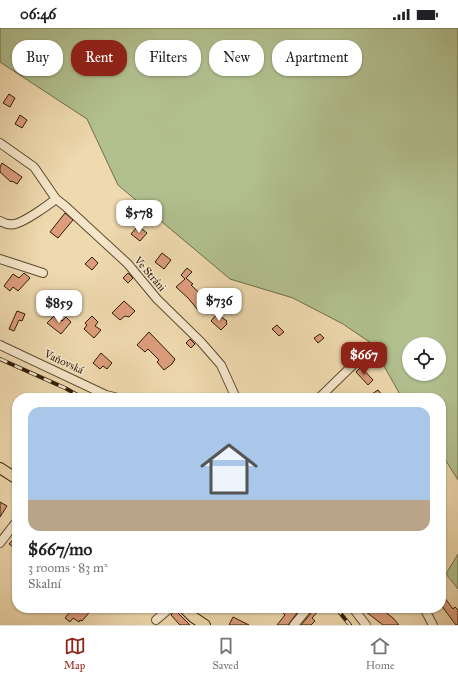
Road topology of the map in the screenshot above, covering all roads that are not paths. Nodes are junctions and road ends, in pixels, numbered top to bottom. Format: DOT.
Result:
graph roads {
  1 [pos="0,143"];
  2 [pos="56,199"];
  3 [pos="0,221"];
  4 [pos="0,259"];
  5 [pos="43,273"];
  6 [pos="0,345"];
  7 [pos="359,359"];
  8 [pos="102,393"];
  9 [pos="234,393"];
  10 [pos="323,393"];
  11 [pos="0,468"];
  12 [pos="12,476"];
  13 [pos="12,527"];
  14 [pos="0,543"];
  15 [pos="164,613"];
  16 [pos="189,613"];
  17 [pos="304,613"];
  18 [pos="357,613"];
  19 [pos="427,613"];
  20 [pos="156,620"];
  21 [pos="205,625"];
  22 [pos="294,625"];
  23 [pos="366,625"];
  24 [pos="433,625"];
  1 -- 2 [label="street, Ve Stráni"];
  2 -- 3 [label="street"];
  2 -- 9 [label="street, Ve Stráni"];
  4 -- 5 [label="street"];
  6 -- 8 [label="street, Vaňovská"];
  7 -- 10 [label="street"];
  11 -- 12 [label="main road"];
  13 -- 14 [label="street"];
  15 -- 20 [label="street"];
  16 -- 21 [label="main road"];
  17 -- 22 [label="street"];
  18 -- 23 [label="street"];
  19 -- 24 [label="street"];
}
